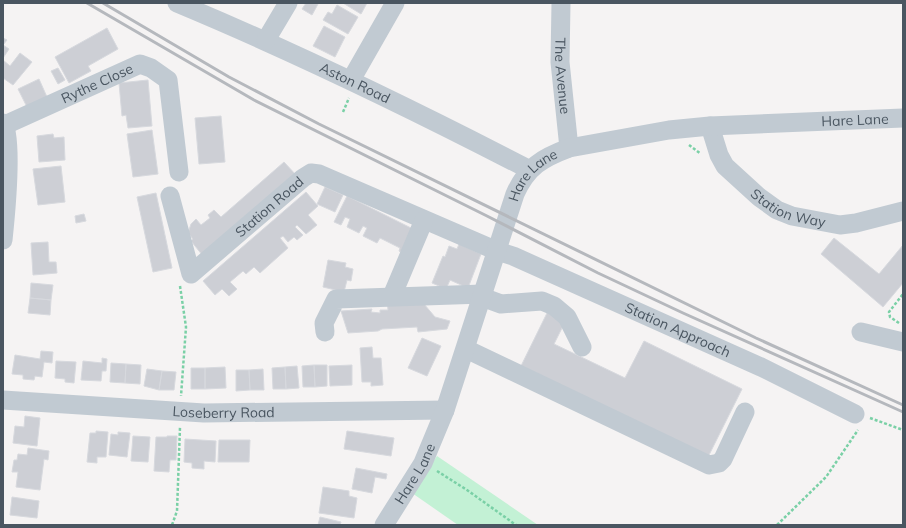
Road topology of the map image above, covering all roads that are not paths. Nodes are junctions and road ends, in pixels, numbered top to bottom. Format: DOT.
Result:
graph roads {
  1 [pos="177,3"];
  2 [pos="288,3"];
  3 [pos="395,3"];
  4 [pos="561,3"];
  5 [pos="266,40"];
  6 [pos="351,80"];
  7 [pos="903,118"];
  8 [pos="4,124"];
  9 [pos="710,126"];
  10 [pos="569,148"];
  11 [pos="530,170"];
  12 [pos="179,172"];
  13 [pos="170,196"];
  14 [pos="903,211"];
  15 [pos="424,220"];
  16 [pos="3,240"];
  17 [pos="497,251"];
  18 [pos="392,296"];
  19 [pos="483,296"];
  20 [pos="325,332"];
  21 [pos="861,332"];
  22 [pos="903,342"];
  23 [pos="582,347"];
  24 [pos="466,349"];
  25 [pos="3,400"];
  26 [pos="445,410"];
  27 [pos="745,412"];
  28 [pos="861,415"];
  29 [pos="384,525"];
  1 -- 5 [label="street, Aston Road"];
  2 -- 5 [label="street"];
  3 -- 6 [label="street"];
  4 -- 10 [label="street, The Avenue"];
  5 -- 6 [label="street, Aston Road"];
  6 -- 11 [label="street, Aston Road"];
  7 -- 9 [label="street, Hare Lane"];
  8 -- 12 [label="street, Rythe Close"];
  8 -- 16 [label="street"];
  9 -- 10 [label="street, Hare Lane"];
  9 -- 14 [label="street, Station Way"];
  10 -- 11 [label="street, Hare Lane"];
  11 -- 17 [label="street, Hare Lane"];
  13 -- 15 [label="street, Station Road"];
  15 -- 17 [label="street, Station Road"];
  15 -- 18 [label="street"];
  17 -- 19 [label="street, Hare Lane"];
  17 -- 28 [label="street, Station Approach"];
  18 -- 19 [label="street"];
  18 -- 20 [label="street"];
  19 -- 23 [label="street"];
  19 -- 24 [label="street, Hare Lane"];
  21 -- 22 [label="street"];
  24 -- 26 [label="street, Hare Lane"];
  24 -- 27 [label="street"];
  25 -- 26 [label="street, Loseberry Road"];
  26 -- 29 [label="street, Hare Lane"];
}
